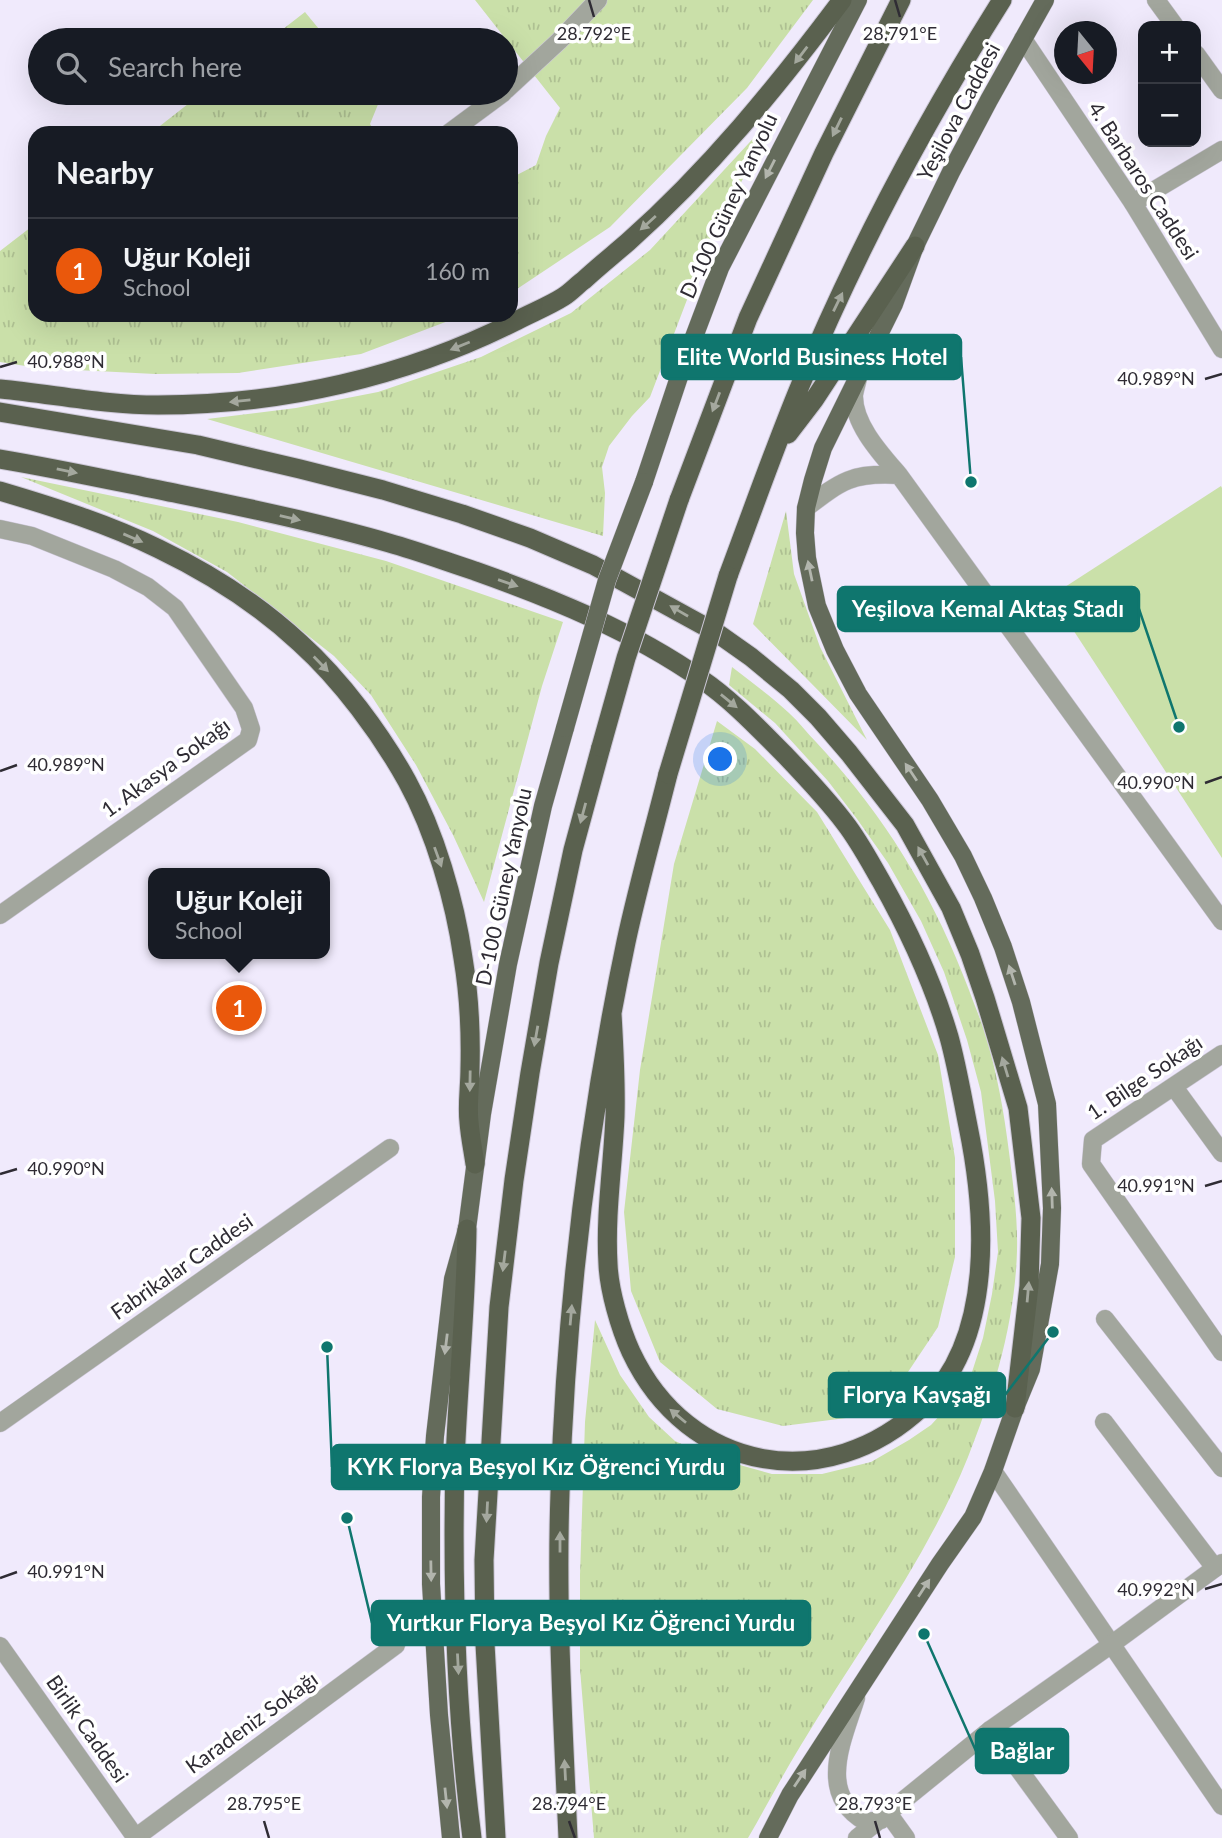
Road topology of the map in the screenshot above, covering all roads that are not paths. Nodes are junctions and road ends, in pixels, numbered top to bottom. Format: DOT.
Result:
graph roads {
  1 [pos="598,0"];
  2 [pos="842,0"];
  3 [pos="858,0"];
  4 [pos="901,0"];
  5 [pos="1002,0"];
  6 [pos="1045,0"];
  7 [pos="1156,0"];
  8 [pos="1171,21"];
  9 [pos="1023,39"];
  10 [pos="1201,61"];
  11 [pos="518,78"];
  12 [pos="1222,90"];
  13 [pos="486,105"];
  14 [pos="458,126"];
  15 [pos="1222,150"];
  16 [pos="1133,203"];
  17 [pos="915,246"];
  18 [pos="518,319"];
  19 [pos="513,322"];
  20 [pos="1222,349"];
  21 [pos="859,374"];
  22 [pos="0,389"];
  23 [pos="0,412"];
  24 [pos="773,455"];
  25 [pos="0,459"];
  26 [pos="899,475"];
  27 [pos="0,491"];
  28 [pos="806,508"];
  29 [pos="0,529"];
  30 [pos="0,915"];
  31 [pos="1222,921"];
  32 [pos="612,1014"];
  33 [pos="1222,1054"];
  34 [pos="1174,1087"];
  35 [pos="390,1148"];
  36 [pos="1222,1153"];
  37 [pos="475,1164"];
  38 [pos="467,1229"];
  39 [pos="1105,1318"];
  40 [pos="1222,1352"];
  41 [pos="1015,1408"];
  42 [pos="1104,1422"];
  43 [pos="0,1423"];
  44 [pos="1222,1468"];
  45 [pos="993,1471"];
  46 [pos="1219,1565"];
  47 [pos="1112,1644"];
  48 [pos="396,1645"];
  49 [pos="0,1646"];
  50 [pos="859,1690"];
  51 [pos="990,1730"];
  52 [pos="1222,1806"];
  53 [pos="885,1816"];
  54 [pos="135,1838"];
  55 [pos="451,1838"];
  56 [pos="472,1838"];
  57 [pos="496,1838"];
  58 [pos="568,1838"];
  59 [pos="768,1838"];
  60 [pos="857,1838"];
  61 [pos="906,1838"];
  62 [pos="1069,1838"];
  1 -- 11 [label="street"];
  2 -- 18 [label="highway, one-way"];
  3 -- 37 [label="main road, D-100 Güney Yanyolu, one-way, bridge"];
  4 -- 57 [label="highway, one-way, bridge"];
  24 -- 5 [label="highway, one-way"];
  6 -- 9 [label="main road, Yeşilova Caddesi"];
  7 -- 8 [label="street"];
  9 -- 16 [label="street, 4. Barbaros Caddesi"];
  9 -- 17 [label="main road, Yeşilova Caddesi"];
  10 -- 12 [label="street"];
  13 -- 14 [label="street"];
  15 -- 16 [label="street"];
  16 -- 20 [label="street, 4. Barbaros Caddesi"];
  17 -- 21 [label="main road, Yeşilova Caddesi"];
  17 -- 24 [label="highway"];
  19 -- 22 [label="highway, one-way"];
  21 -- 26 [label="street"];
  21 -- 28 [label="main road, Yeşilova Caddesi"];
  41 -- 23 [label="highway, one-way"];
  24 -- 32 [label="highway, bridge"];
  25 -- 32 [label="highway, one-way"];
  26 -- 28 [label="street"];
  26 -- 31 [label="street"];
  27 -- 37 [label="highway, one-way"];
  41 -- 28 [label="main road, Yeşilova Caddesi, one-way"];
  29 -- 30 [label="street, 1. Akasya Sokağı"];
  58 -- 32 [label="highway, one-way"];
  33 -- 34 [label="street, 1. Bilge Sokağı"];
  34 -- 36 [label="street"];
  34 -- 40 [label="street, 1. Bilge Sokağı"];
  35 -- 43 [label="street, Fabrikalar Caddesi"];
  37 -- 38 [label="main road, D-100 Güney Yanyolu"];
  38 -- 55 [label="main road, D-100 Güney Yanyolu, one-way"];
  38 -- 56 [label="highway, one-way"];
  39 -- 44 [label="street"];
  41 -- 45 [label="main road, Yeşilova Caddesi"];
  42 -- 46 [label="street"];
  45 -- 47 [label="street"];
  50 -- 45 [label="main road, Yeşilova Caddesi, one-way"];
  46 -- 47 [label="street"];
  47 -- 51 [label="street"];
  47 -- 52 [label="street"];
  48 -- 54 [label="street, Karadeniz Sokağı"];
  49 -- 54 [label="street, Birlik Caddesi"];
  50 -- 53 [label="street"];
  59 -- 50 [label="main road, Yeşilova Caddesi, one-way"];
  51 -- 53 [label="street"];
  51 -- 62 [label="street"];
  53 -- 60 [label="street"];
  53 -- 61 [label="street"];
}
